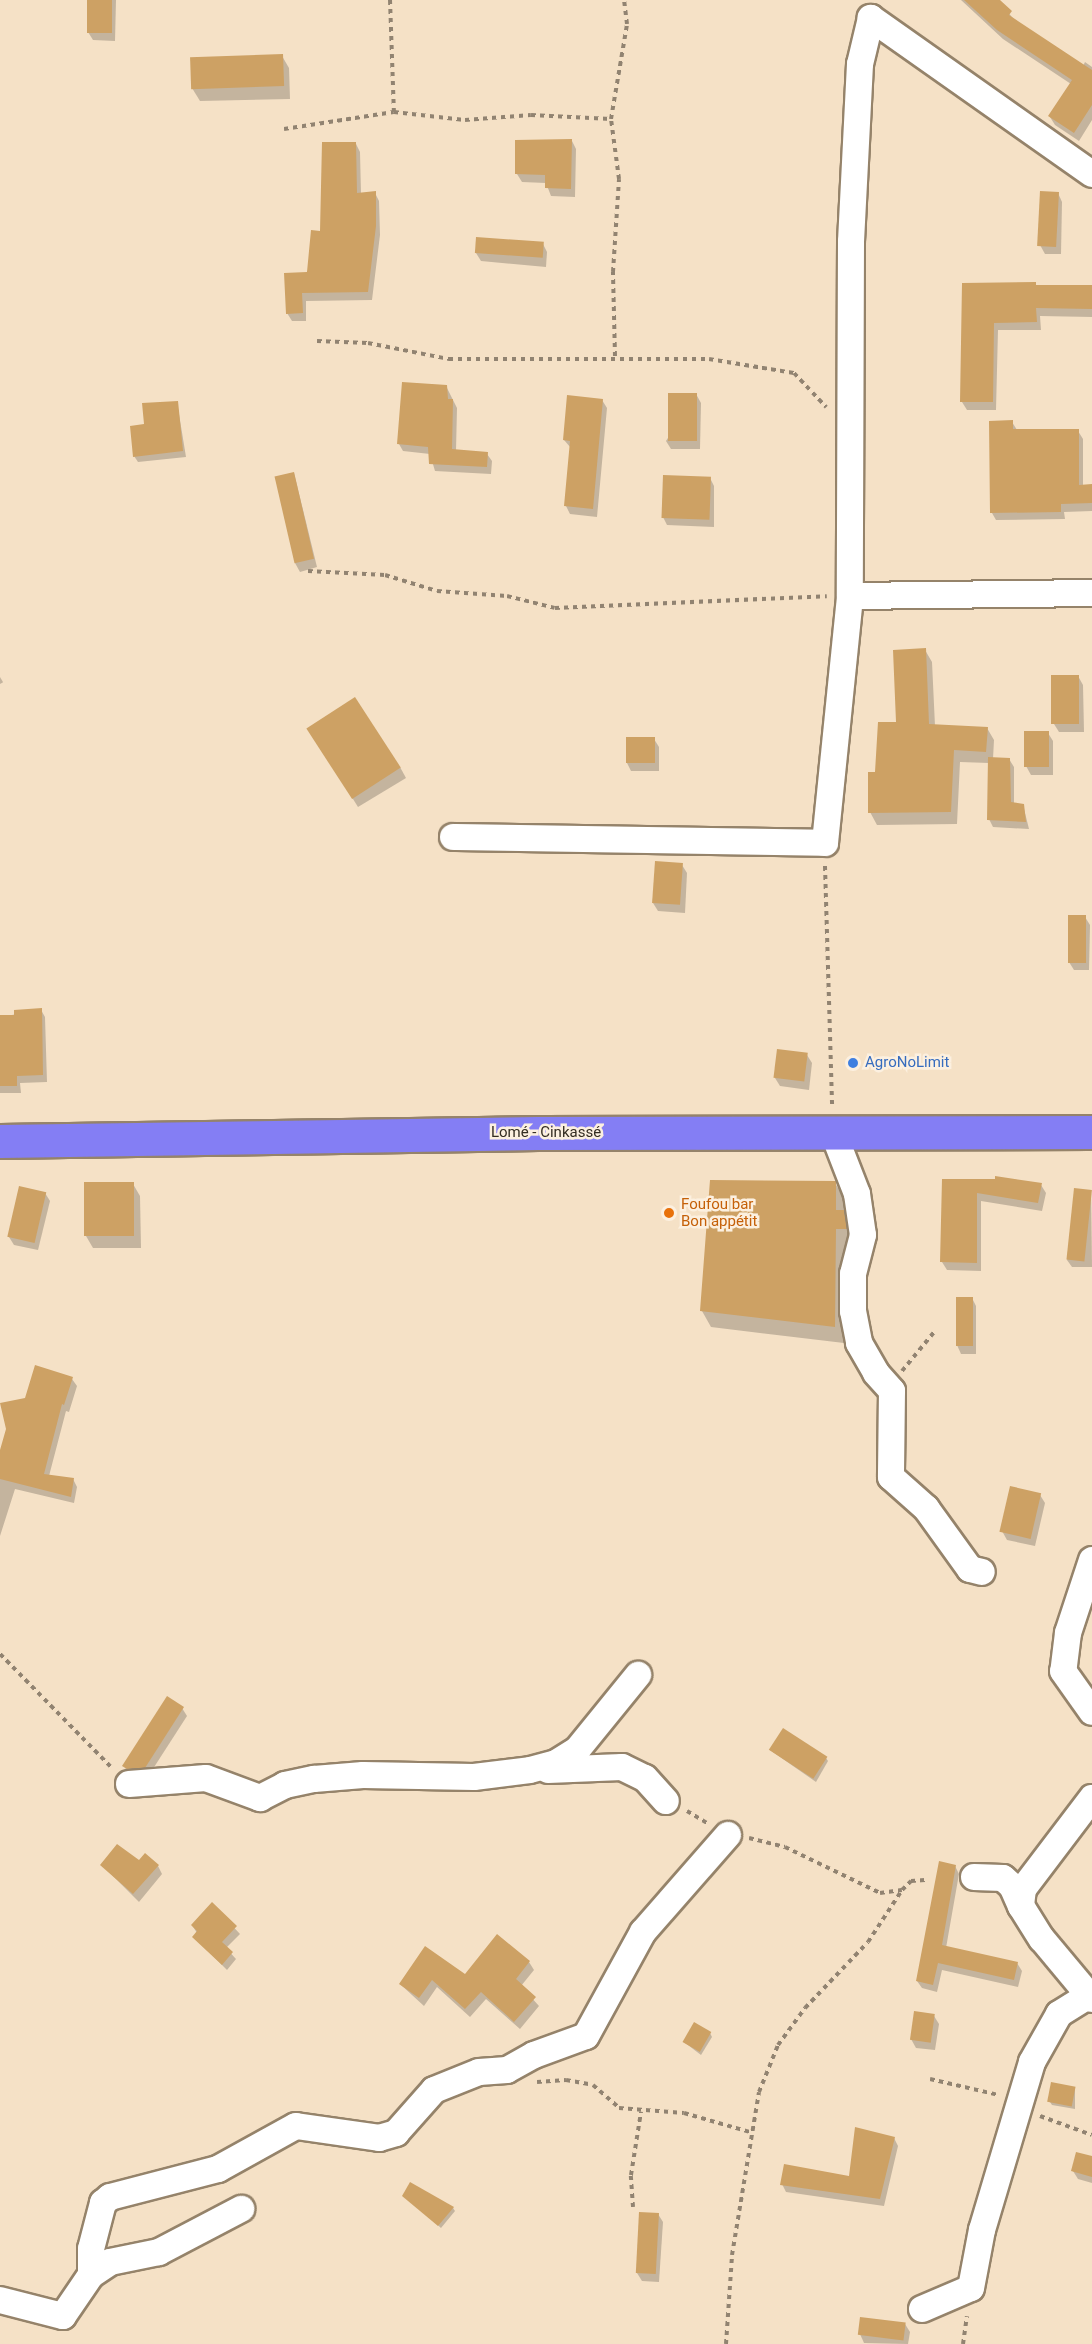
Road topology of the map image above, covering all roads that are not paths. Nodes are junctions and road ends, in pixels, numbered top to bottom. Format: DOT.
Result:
graph roads {
  1 [pos="1092,174"];
  2 [pos="1092,593"];
  3 [pos="850,596"];
  4 [pos="453,837"];
  5 [pos="833,1132"];
  6 [pos="1092,1132"];
  7 [pos="0,1141"];
  8 [pos="1092,1560"];
  9 [pos="982,1572"];
  10 [pos="638,1675"];
  11 [pos="1092,1712"];
  12 [pos="530,1770"];
  13 [pos="129,1784"];
  14 [pos="1092,1798"];
  15 [pos="666,1801"];
  16 [pos="728,1835"];
  17 [pos="1040,1864"];
  18 [pos="974,1877"];
  19 [pos="1003,1878"];
  20 [pos="1021,1906"];
  21 [pos="1091,1997"];
  22 [pos="241,2210"];
  23 [pos="91,2275"];
  24 [pos="0,2300"];
  25 [pos="922,2309"];
  1 -- 3 [label="street"];
  2 -- 3 [label="street"];
  3 -- 4 [label="street"];
  5 -- 6 [label="highway, Lomé - Cinkassé"];
  5 -- 7 [label="highway, Lomé - Cinkassé"];
  5 -- 9 [label="street"];
  8 -- 11 [label="street"];
  10 -- 12 [label="street"];
  12 -- 13 [label="street"];
  12 -- 15 [label="street"];
  14 -- 17 [label="street"];
  16 -- 23 [label="street"];
  17 -- 19 [label="street"];
  17 -- 20 [label="street"];
  18 -- 19 [label="street"];
  19 -- 20 [label="street"];
  20 -- 21 [label="street"];
  21 -- 25 [label="street"];
  22 -- 23 [label="street"];
  23 -- 24 [label="street"];
}
